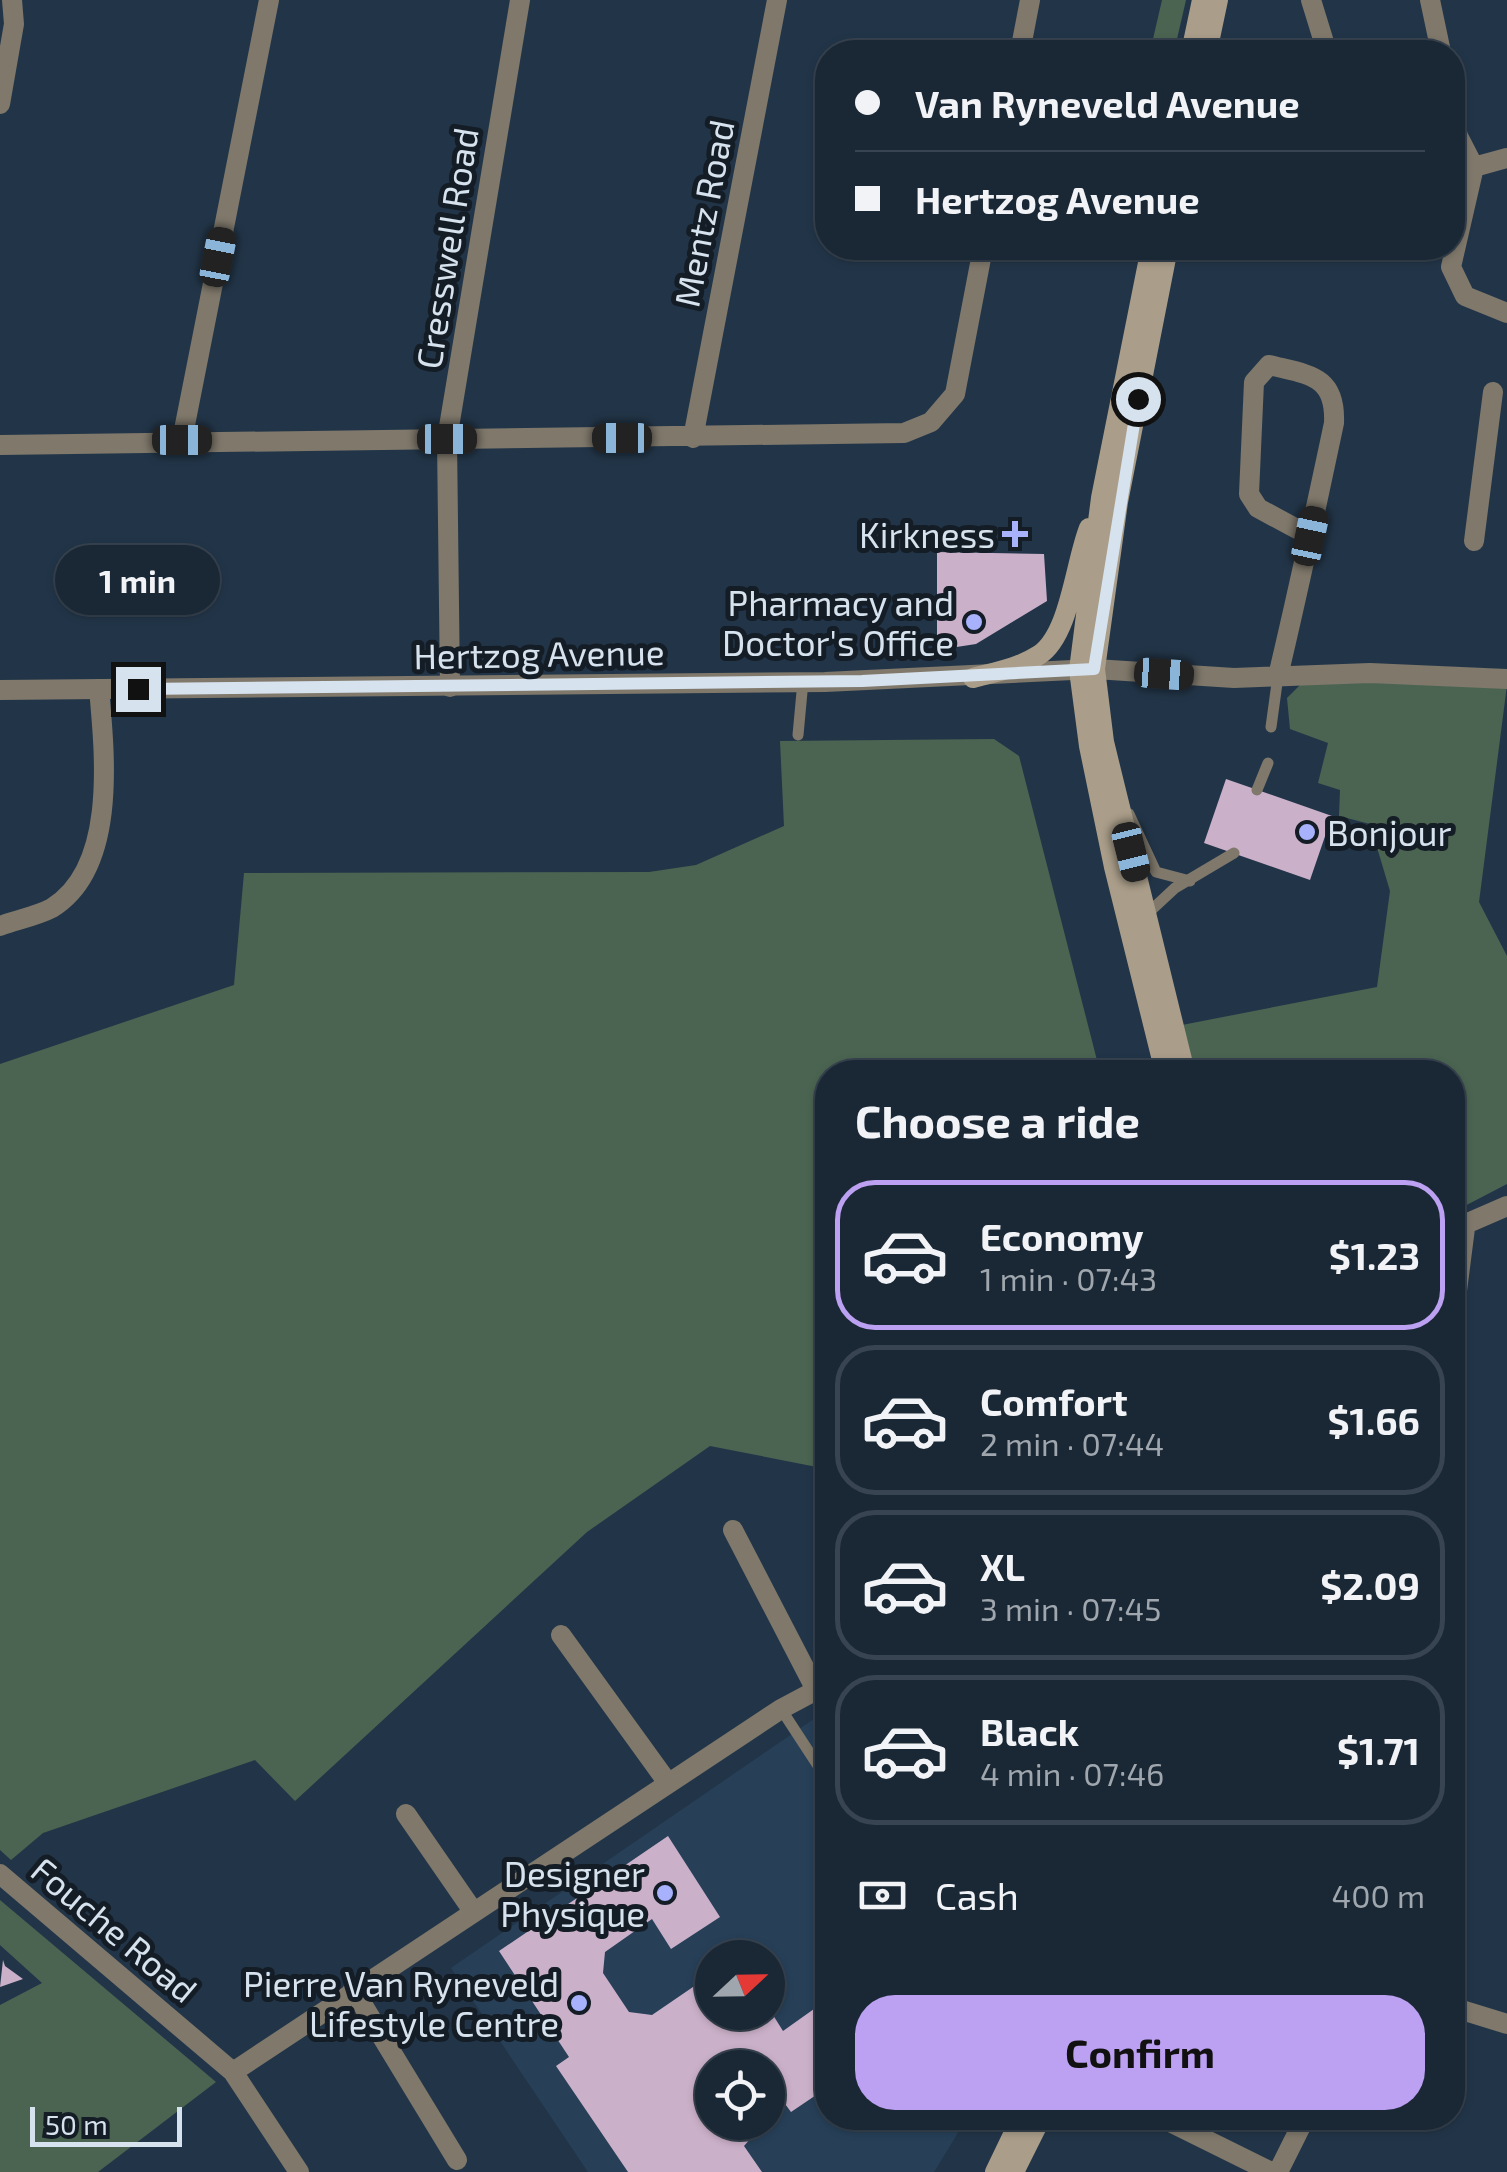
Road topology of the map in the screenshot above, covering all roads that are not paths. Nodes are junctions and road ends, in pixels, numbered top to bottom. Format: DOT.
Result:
graph roads {
  1 [pos="12,0"];
  2 [pos="269,0"];
  3 [pos="520,0"];
  4 [pos="777,0"];
  5 [pos="1030,0"];
  6 [pos="1202,0"];
  7 [pos="1218,0"];
  8 [pos="1311,0"];
  9 [pos="1430,0"];
  10 [pos="1022,40"];
  11 [pos="1194,40"];
  12 [pos="1210,40"];
  13 [pos="1323,40"];
  14 [pos="1438,40"];
  15 [pos="0,104"];
  16 [pos="1465,152"];
  17 [pos="1507,158"];
  18 [pos="1474,167"];
  19 [pos="1465,204"];
  20 [pos="981,260"];
  21 [pos="1148,260"];
  22 [pos="1166,260"];
  23 [pos="1452,260"];
  24 [pos="1498,310"];
  25 [pos="1493,392"];
  26 [pos="693,438"];
  27 [pos="447,439"];
  28 [pos="182,440"];
  29 [pos="0,445"];
  30 [pos="1484,476"];
  31 [pos="1507,482"];
  32 [pos="1101,498"];
  33 [pos="1310,536"];
  34 [pos="1474,541"];
  35 [pos="1087,669"];
  36 [pos="1278,676"];
  37 [pos="973,678"];
  38 [pos="1507,678"];
  39 [pos="803,682"];
  40 [pos="450,687"];
  41 [pos="99,689"];
  42 [pos="0,690"];
  43 [pos="1271,727"];
  44 [pos="798,735"];
  45 [pos="1268,762"];
  46 [pos="1115,789"];
  47 [pos="1258,790"];
  48 [pos="1234,853"];
  49 [pos="1190,880"];
  50 [pos="1146,914"];
  51 [pos="0,926"];
  52 [pos="1163,1060"];
  53 [pos="1182,1060"];
  54 [pos="1507,1206"];
  55 [pos="1465,1225"];
  56 [pos="733,1530"];
  57 [pos="561,1635"];
  58 [pos="815,1675"];
  59 [pos="815,1691"];
  60 [pos="781,1709"];
  61 [pos="815,1761"];
  62 [pos="668,1782"];
  63 [pos="406,1814"];
  64 [pos="0,1874"];
  65 [pos="472,1911"];
  66 [pos="353,1989"];
  67 [pos="1465,2012"];
  68 [pos="1507,2024"];
  69 [pos="233,2072"];
  70 [pos="1015,2130"];
  71 [pos="1035,2130"];
  72 [pos="1187,2130"];
  73 [pos="1298,2130"];
  74 [pos="457,2160"];
  75 [pos="299,2172"];
  76 [pos="995,2172"];
  77 [pos="1014,2172"];
  78 [pos="1274,2172"];
  1 -- 15 [label="street"];
  2 -- 28 [label="street"];
  3 -- 27 [label="street, Cresswell Road"];
  4 -- 26 [label="street, Mentz Road"];
  5 -- 10 [label="street"];
  6 -- 11 [label="main road"];
  7 -- 12 [label="main road"];
  8 -- 13 [label="street"];
  9 -- 14 [label="street"];
  16 -- 18 [label="street"];
  17 -- 18 [label="street"];
  18 -- 19 [label="street"];
  20 -- 26 [label="street"];
  21 -- 32 [label="main road"];
  22 -- 35 [label="main road"];
  23 -- 24 [label="street"];
  25 -- 30 [label="street"];
  26 -- 27 [label="street"];
  27 -- 28 [label="street"];
  27 -- 40 [label="street, Cresswell Road"];
  28 -- 29 [label="street"];
  30 -- 31 [label="street"];
  30 -- 34 [label="street"];
  32 -- 35 [label="main road"];
  32 -- 37 [label="main road"];
  33 -- 33 [label="street"];
  33 -- 36 [label="street"];
  35 -- 36 [label="street, Hertzog Avenue"];
  35 -- 37 [label="street, Hertzog Avenue"];
  35 -- 46 [label="main road"];
  35 -- 52 [label="main road"];
  36 -- 38 [label="street, Hertzog Avenue"];
  36 -- 43 [label="lane"];
  37 -- 39 [label="street, Hertzog Avenue"];
  39 -- 40 [label="street, Hertzog Avenue"];
  39 -- 44 [label="lane"];
  40 -- 41 [label="street, Hertzog Avenue"];
  41 -- 42 [label="street, Hertzog Avenue"];
  41 -- 51 [label="street"];
  45 -- 47 [label="lane"];
  46 -- 49 [label="lane"];
  46 -- 50 [label="main road"];
  48 -- 49 [label="lane"];
  49 -- 50 [label="lane"];
  50 -- 53 [label="main road"];
  54 -- 55 [label="street"];
  56 -- 58 [label="street"];
  57 -- 62 [label="street"];
  59 -- 60 [label="street"];
  60 -- 61 [label="lane"];
  60 -- 62 [label="street"];
  62 -- 65 [label="street"];
  63 -- 65 [label="street"];
  64 -- 69 [label="street, Fouche Road"];
  65 -- 66 [label="street"];
  66 -- 69 [label="street"];
  66 -- 74 [label="street"];
  67 -- 68 [label="street"];
  69 -- 75 [label="street, Fouche Road"];
  70 -- 76 [label="main road"];
  71 -- 77 [label="main road"];
  72 -- 78 [label="street"];
  73 -- 78 [label="street"];
}
